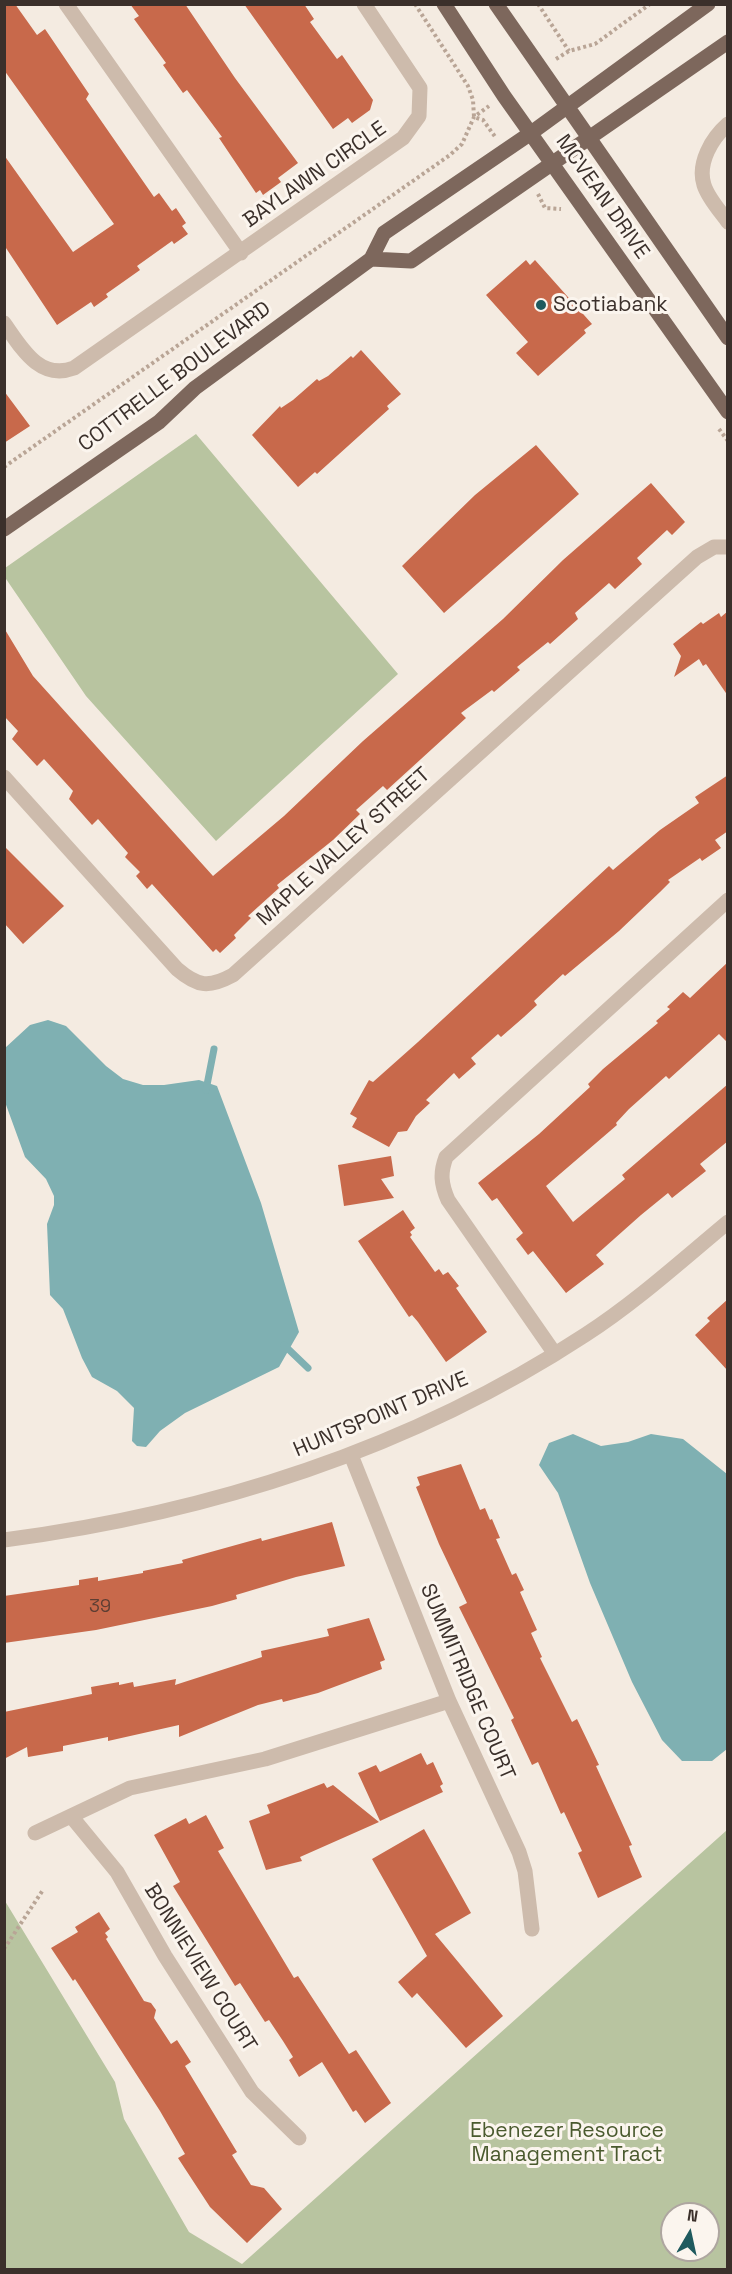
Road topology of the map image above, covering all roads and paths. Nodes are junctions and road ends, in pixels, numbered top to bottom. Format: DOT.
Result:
graph roads {
  1 [pos="66,4"];
  2 [pos="364,4"];
  3 [pos="415,4"];
  4 [pos="444,4"];
  5 [pos="496,4"];
  6 [pos="538,4"];
  7 [pos="651,4"];
  8 [pos="708,4"];
  9 [pos="728,42"];
  10 [pos="567,107"];
  11 [pos="482,111"];
  12 [pos="474,117"];
  13 [pos="483,120"];
  14 [pos="728,124"];
  15 [pos="531,133"];
  16 [pos="589,140"];
  17 [pos="554,165"];
  18 [pos="728,222"];
  19 [pos="241,253"];
  20 [pos="371,259"];
  21 [pos="4,323"];
  22 [pos="728,338"];
  23 [pos="728,412"];
  24 [pos="4,467"];
  25 [pos="4,529"];
  26 [pos="728,547"];
  27 [pos="4,777"];
  28 [pos="728,900"];
  29 [pos="728,1222"];
  30 [pos="555,1354"];
  31 [pos="351,1455"];
  32 [pos="4,1540"];
  33 [pos="449,1701"];
  34 [pos="71,1816"];
  35 [pos="35,1833"];
  36 [pos="43,1890"];
  37 [pos="532,1929"];
  38 [pos="4,1949"];
  39 [pos="299,2138"];
  1 -- 19 [label="street, BAYLAWN CIRCLE"];
  2 -- 19 [label="street, BAYLAWN CIRCLE"];
  3 -- 12 [label="path"];
  4 -- 15 [label="main road, MCVEAN DRIVE"];
  5 -- 10 [label="main road, MCVEAN DRIVE"];
  6 -- 7 [label="path"];
  8 -- 10 [label="main road, COTTRELLE BOULEVARD"];
  9 -- 16 [label="main road"];
  10 -- 15 [label="main road, COTTRELLE BOULEVARD"];
  10 -- 16 [label="main road, MCVEAN DRIVE"];
  11 -- 12 [label="path"];
  12 -- 13 [label="path"];
  12 -- 24 [label="path"];
  14 -- 18 [label="street"];
  15 -- 17 [label="main road, MCVEAN DRIVE"];
  15 -- 20 [label="main road, COTTRELLE BOULEVARD"];
  16 -- 17 [label="main road"];
  16 -- 22 [label="main road, MCVEAN DRIVE"];
  17 -- 20 [label="main road"];
  17 -- 23 [label="main road, MCVEAN DRIVE"];
  19 -- 21 [label="street, BAYLAWN CIRCLE"];
  20 -- 25 [label="main road, COTTRELLE BOULEVARD"];
  26 -- 27 [label="street, MAPLE VALLEY STREET"];
  28 -- 30 [label="street"];
  29 -- 30 [label="street, HUNTSPOINT DRIVE"];
  30 -- 31 [label="street, HUNTSPOINT DRIVE"];
  31 -- 32 [label="street, HUNTSPOINT DRIVE"];
  31 -- 33 [label="street, SUMMITRIDGE COURT"];
  33 -- 34 [label="street"];
  33 -- 37 [label="street, SUMMITRIDGE COURT"];
  34 -- 35 [label="street"];
  34 -- 39 [label="street, BONNIEVIEW COURT"];
  36 -- 38 [label="path"];
}
